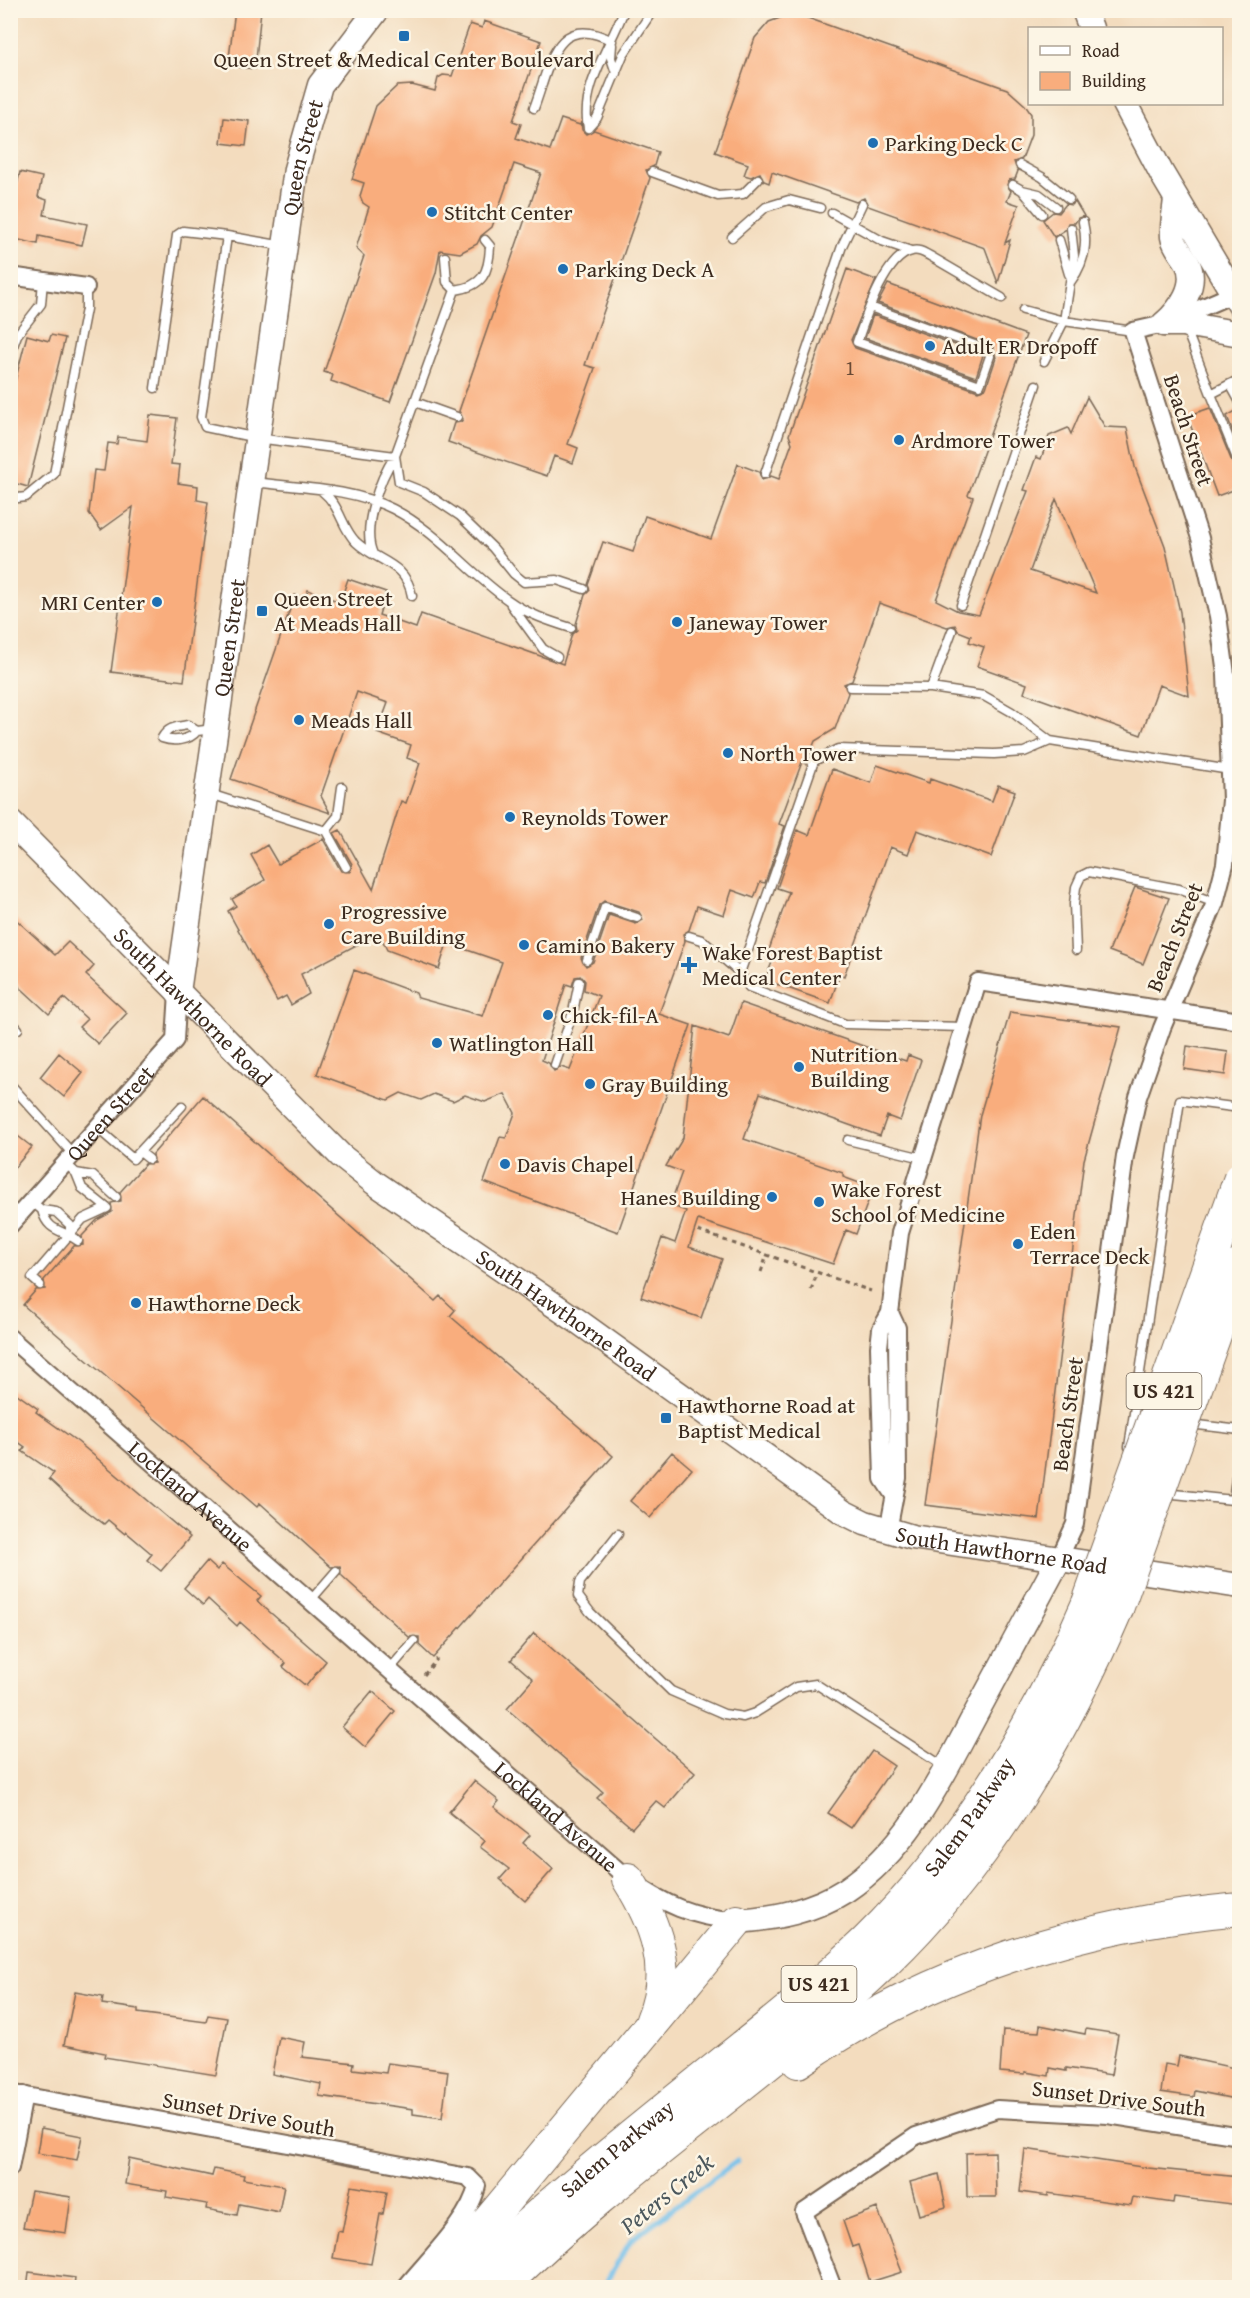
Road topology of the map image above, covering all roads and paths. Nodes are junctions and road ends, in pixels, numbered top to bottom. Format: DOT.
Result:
graph roads {
  1 [pos="377,10"];
  2 [pos="624,10"];
  3 [pos="653,10"];
  4 [pos="1084,10"];
  5 [pos="1091,27"];
  6 [pos="612,41"];
  7 [pos="616,72"];
  8 [pos="1126,105"];
  9 [pos="534,108"];
  10 [pos="1020,165"];
  11 [pos="652,172"];
  12 [pos="758,179"];
  13 [pos="1013,185"];
  14 [pos="1022,190"];
  15 [pos="1069,199"];
  16 [pos="1176,199"];
  17 [pos="862,204"];
  18 [pos="1056,207"];
  19 [pos="820,208"];
  20 [pos="832,213"];
  21 [pos="1042,214"];
  22 [pos="1083,222"];
  23 [pos="854,225"];
  24 [pos="1071,228"];
  25 [pos="227,236"];
  26 [pos="732,237"];
  27 [pos="485,240"];
  28 [pos="1059,240"];
  29 [pos="284,246"];
  30 [pos="911,251"];
  31 [pos="445,257"];
  32 [pos="10,276"];
  33 [pos="43,281"];
  34 [pos="1071,282"];
  35 [pos="86,287"];
  36 [pos="455,290"];
  37 [pos="1002,297"];
  38 [pos="1236,300"];
  39 [pos="870,306"];
  40 [pos="1023,310"];
  41 [pos="1064,321"];
  42 [pos="1164,324"];
  43 [pos="1133,331"];
  44 [pos="1239,334"];
  45 [pos="10,354"];
  46 [pos="1044,361"];
  47 [pos="1239,379"];
  48 [pos="1230,384"];
  49 [pos="1036,385"];
  50 [pos="155,388"];
  51 [pos="1211,394"];
  52 [pos="415,402"];
  53 [pos="1239,402"];
  54 [pos="457,417"];
  55 [pos="257,438"];
  56 [pos="395,456"];
  57 [pos="1239,466"];
  58 [pos="765,474"];
  59 [pos="251,481"];
  60 [pos="322,490"];
  61 [pos="10,499"];
  62 [pos="376,502"];
  63 [pos="373,554"];
  64 [pos="584,589"];
  65 [pos="412,596"];
  66 [pos="507,600"];
  67 [pos="961,605"];
  68 [pos="571,628"];
  69 [pos="951,630"];
  70 [pos="557,657"];
  71 [pos="850,687"];
  72 [pos="931,688"];
  73 [pos="1050,741"];
  74 [pos="1231,770"];
  75 [pos="342,787"];
  76 [pos="206,793"];
  77 [pos="1235,800"];
  78 [pos="10,822"];
  79 [pos="326,831"];
  80 [pos="346,867"];
  81 [pos="1215,903"];
  82 [pos="637,918"];
  83 [pos="689,936"];
  84 [pos="1076,950"];
  85 [pos="587,960"];
  86 [pos="740,974"];
  87 [pos="579,982"];
  88 [pos="178,992"];
  89 [pos="1168,1011"];
  90 [pos="10,1021"];
  91 [pos="1239,1021"];
  92 [pos="964,1027"];
  93 [pos="18,1029"];
  94 [pos="555,1065"];
  95 [pos="10,1084"];
  96 [pos="182,1106"];
  97 [pos="1239,1108"];
  98 [pos="96,1127"];
  99 [pos="848,1140"];
  100 [pos="140,1152"];
  101 [pos="923,1158"];
  102 [pos="149,1159"];
  103 [pos="71,1163"];
  104 [pos="1239,1178"];
  105 [pos="116,1197"];
  106 [pos="23,1211"];
  107 [pos="698,1232"];
  108 [pos="70,1235"];
  109 [pos="78,1241"];
  110 [pos="767,1256"];
  111 [pos="1239,1266"];
  112 [pos="761,1272"];
  113 [pos="817,1273"];
  114 [pos="40,1285"];
  115 [pos="811,1290"];
  116 [pos="871,1292"];
  117 [pos="10,1338"];
  118 [pos="1133,1418"];
  119 [pos="1239,1430"];
  120 [pos="1239,1450"];
  121 [pos="1127,1459"];
  122 [pos="1125,1469"];
  123 [pos="1133,1490"];
  124 [pos="1144,1492"];
  125 [pos="888,1531"];
  126 [pos="618,1534"];
  127 [pos="1059,1559"];
  128 [pos="336,1571"];
  129 [pos="1239,1586"];
  130 [pos="310,1600"];
  131 [pos="1102,1606"];
  132 [pos="414,1641"];
  133 [pos="436,1659"];
  134 [pos="389,1670"];
  135 [pos="424,1675"];
  136 [pos="946,1768"];
  137 [pos="628,1880"];
  138 [pos="1239,1909"];
  139 [pos="737,1921"];
  140 [pos="647,2029"];
  141 [pos="17,2094"];
  142 [pos="678,2135"];
  143 [pos="1239,2136"];
  144 [pos="10,2168"];
  145 [pos="405,2288"];
  146 [pos="432,2288"];
  147 [pos="459,2288"];
  148 [pos="501,2288"];
  149 [pos="833,2288"];
  1 -- 29 [label="main road, Queen Street"];
  2 -- 6 [label="lane"];
  3 -- 7 [label="lane"];
  4 -- 5 [label="main road"];
  6 -- 7 [label="lane"];
  6 -- 7 [label="lane"];
  6 -- 9 [label="lane"];
  8 -- 16 [label="main road"];
  10 -- 15 [label="lane"];
  11 -- 12 [label="lane"];
  13 -- 14 [label="lane"];
  14 -- 18 [label="lane"];
  14 -- 21 [label="lane"];
  16 -- 38 [label="main road"];
  16 -- 42 [label="main road"];
  17 -- 23 [label="lane"];
  19 -- 26 [label="lane"];
  20 -- 23 [label="lane"];
  22 -- 34 [label="lane"];
  23 -- 30 [label="lane"];
  23 -- 58 [label="lane"];
  24 -- 34 [label="lane"];
  25 -- 29 [label="lane"];
  25 -- 50 [label="lane"];
  25 -- 55 [label="lane"];
  27 -- 36 [label="lane"];
  28 -- 34 [label="lane"];
  29 -- 55 [label="main road, Queen Street"];
  30 -- 37 [label="lane"];
  30 -- 39 [label="lane"];
  31 -- 36 [label="lane"];
  32 -- 33 [label="street"];
  33 -- 35 [label="street"];
  33 -- 45 [label="lane"];
  34 -- 41 [label="lane"];
  35 -- 61 [label="lane"];
  36 -- 52 [label="lane"];
  38 -- 42 [label="street"];
  39 -- 39 [label="lane"];
  40 -- 41 [label="lane"];
  41 -- 43 [label="lane"];
  41 -- 46 [label="lane"];
  42 -- 43 [label="street"];
  42 -- 44 [label="main road"];
  42 -- 51 [label="lane"];
  43 -- 74 [label="street, Beach Street"];
  47 -- 48 [label="lane"];
  48 -- 51 [label="lane"];
  48 -- 53 [label="lane"];
  49 -- 67 [label="lane"];
  51 -- 57 [label="lane"];
  52 -- 54 [label="lane"];
  52 -- 56 [label="lane"];
  55 -- 56 [label="lane"];
  55 -- 59 [label="main road, Queen Street"];
  56 -- 62 [label="lane"];
  56 -- 64 [label="lane"];
  59 -- 60 [label="lane"];
  59 -- 76 [label="main road, Queen Street"];
  60 -- 62 [label="lane"];
  60 -- 63 [label="lane"];
  62 -- 63 [label="lane"];
  62 -- 66 [label="lane"];
  63 -- 65 [label="lane"];
  66 -- 68 [label="lane"];
  66 -- 70 [label="lane"];
  69 -- 72 [label="lane"];
  71 -- 72 [label="lane"];
  72 -- 73 [label="lane"];
  73 -- 74 [label="lane"];
  73 -- 86 [label="lane"];
  74 -- 77 [label="street, Beach Street"];
  75 -- 79 [label="lane"];
  76 -- 79 [label="lane"];
  76 -- 88 [label="main road, Queen Street"];
  77 -- 81 [label="street, Beach Street"];
  78 -- 88 [label="main road, South Hawthorne Road"];
  79 -- 80 [label="lane"];
  81 -- 84 [label="lane"];
  81 -- 89 [label="street, Beach Street"];
  82 -- 85 [label="lane"];
  83 -- 86 [label="lane"];
  86 -- 92 [label="lane"];
  87 -- 94 [label="lane"];
  88 -- 98 [label="street, Queen Street"];
  88 -- 125 [label="main road, South Hawthorne Road"];
  89 -- 91 [label="street"];
  89 -- 92 [label="street"];
  89 -- 127 [label="street, Beach Street"];
  90 -- 93 [label="lane"];
  92 -- 101 [label="street"];
  95 -- 103 [label="lane"];
  96 -- 100 [label="lane"];
  97 -- 118 [label="lane"];
  98 -- 100 [label="lane"];
  98 -- 103 [label="street, Queen Street"];
  99 -- 101 [label="lane"];
  100 -- 102 [label="lane"];
  101 -- 125 [label="street"];
  103 -- 105 [label="lane"];
  103 -- 106 [label="street, Queen Street"];
  103 -- 108 [label="lane"];
  104 -- 131 [label="highway, Salem Parkway / US 421, bridge"];
  106 -- 108 [label="lane"];
  106 -- 108 [label="lane"];
  107 -- 110 [label="path"];
  108 -- 109 [label="lane"];
  108 -- 114 [label="lane"];
  110 -- 112 [label="path"];
  110 -- 113 [label="path"];
  111 -- 131 [label="highway, Salem Parkway / US 421, bridge"];
  113 -- 115 [label="path"];
  113 -- 116 [label="path"];
  117 -- 130 [label="street, Lockland Avenue"];
  118 -- 119 [label="lane"];
  118 -- 121 [label="lane"];
  120 -- 124 [label="lane"];
  122 -- 123 [label="lane"];
  125 -- 127 [label="main road, South Hawthorne Road"];
  126 -- 136 [label="lane"];
  127 -- 129 [label="main road, South Hawthorne Road"];
  127 -- 136 [label="main road, Lockland Avenue"];
  128 -- 130 [label="lane"];
  130 -- 134 [label="street, Lockland Avenue"];
  131 -- 142 [label="highway, Salem Parkway / US 421"];
  131 -- 147 [label="highway, Salem Parkway / US 421"];
  132 -- 134 [label="lane"];
  133 -- 135 [label="path"];
  134 -- 137 [label="street, Lockland Avenue"];
  136 -- 139 [label="main road, Lockland Avenue"];
  137 -- 139 [label="street, Lockland Avenue"];
  137 -- 140 [label="highway"];
  138 -- 142 [label="highway"];
  139 -- 140 [label="highway"];
  140 -- 146 [label="highway"];
  141 -- 144 [label="street"];
  141 -- 145 [label="street, Sunset Drive South"];
  142 -- 148 [label="highway, Salem Parkway / US 421"];
  143 -- 149 [label="street, Sunset Drive South"];
}
